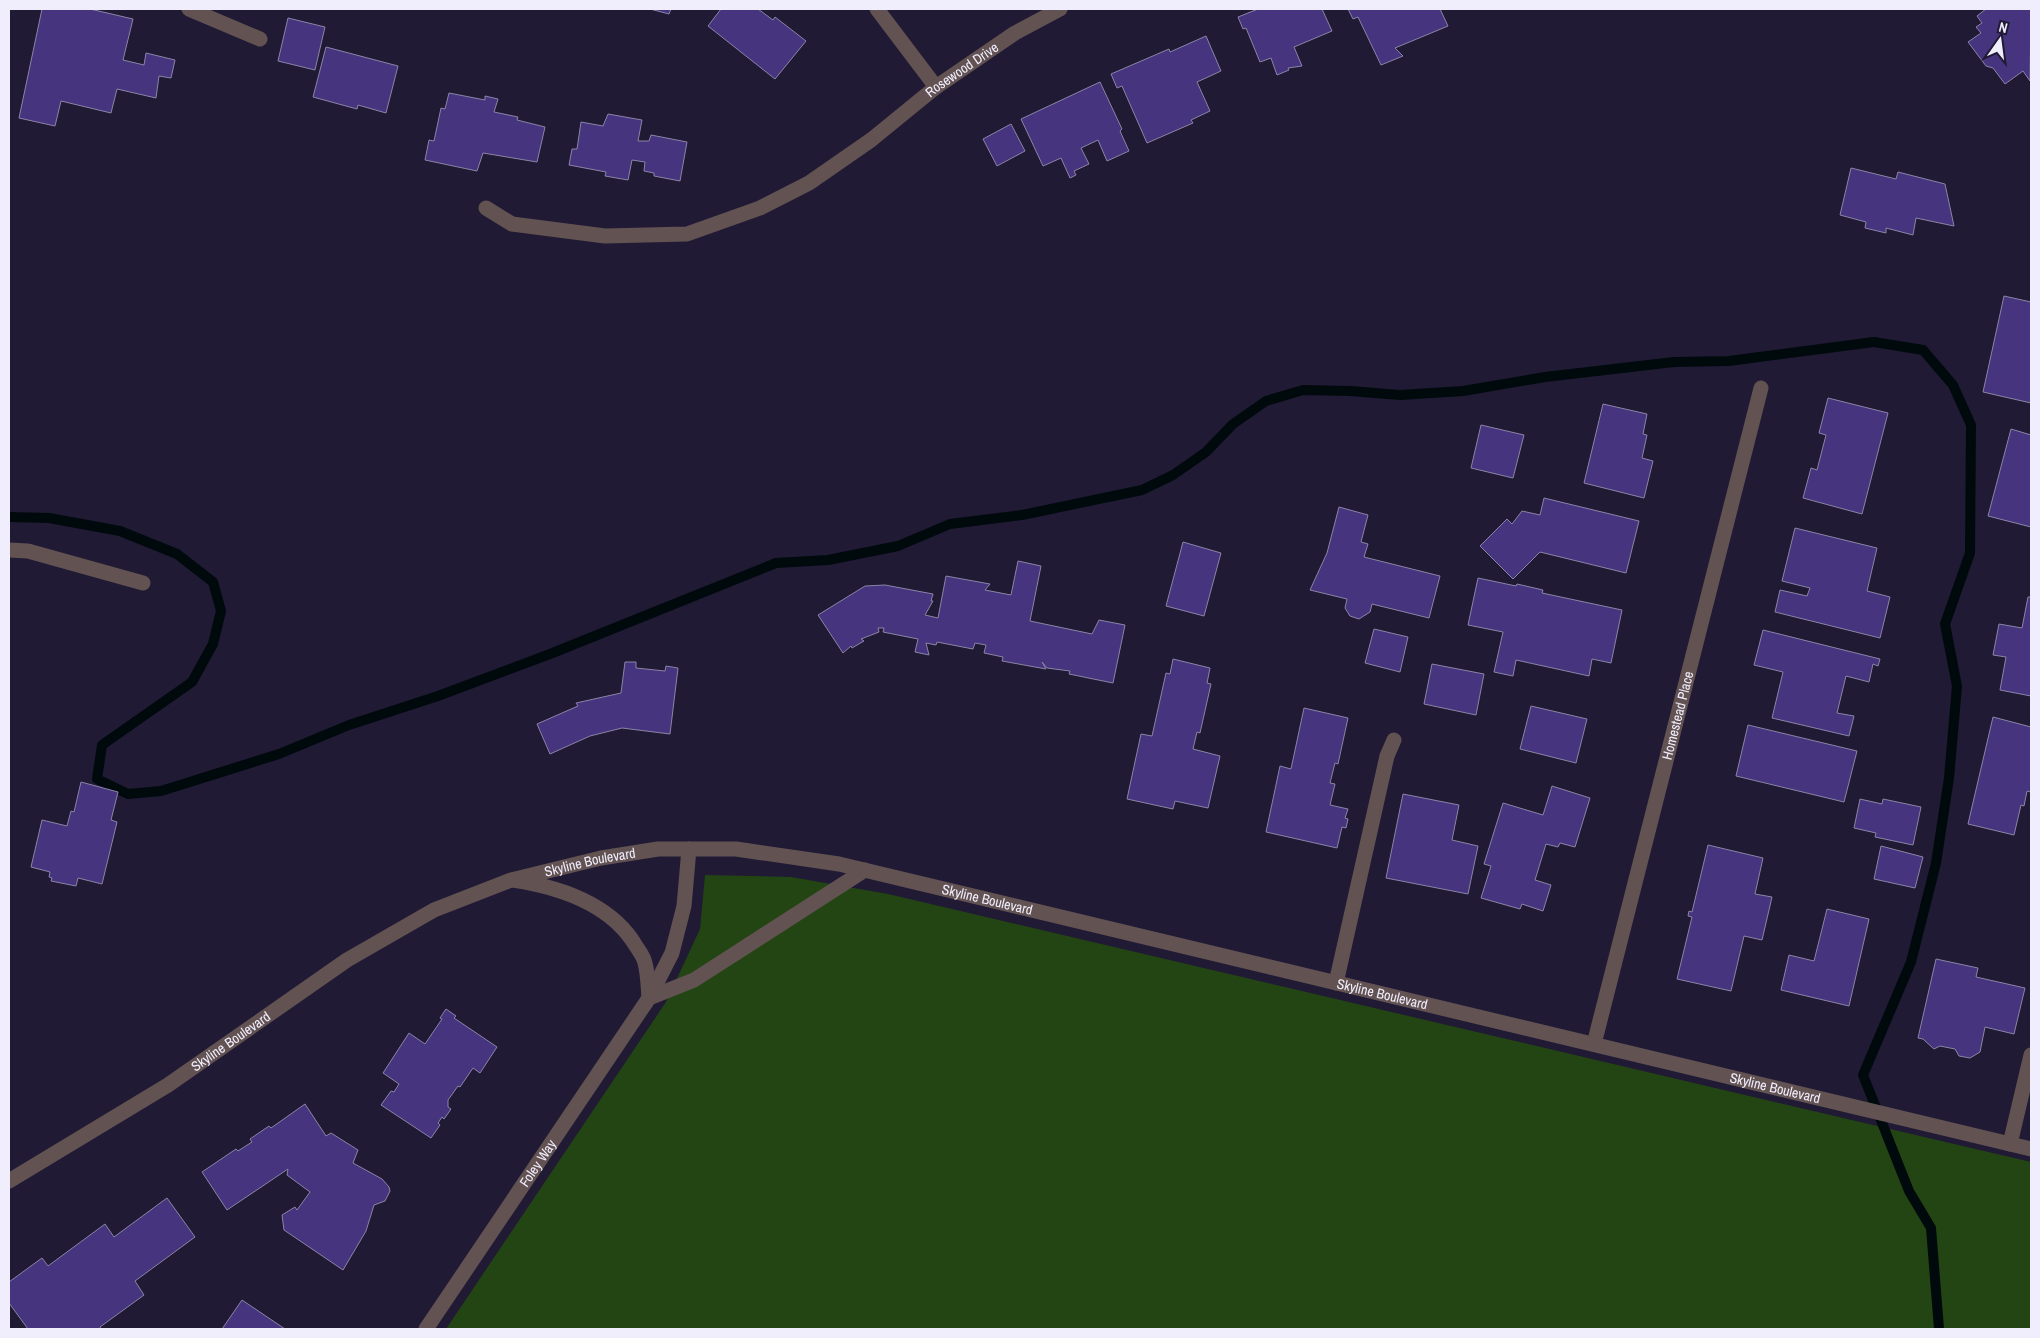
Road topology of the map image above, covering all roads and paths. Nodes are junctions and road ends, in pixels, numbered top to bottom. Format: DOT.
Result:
graph roads {
  1 [pos="189,9"];
  2 [pos="877,9"];
  3 [pos="1060,9"];
  4 [pos="260,39"];
  5 [pos="936,87"];
  6 [pos="486,208"];
  7 [pos="1762,388"];
  8 [pos="9,550"];
  9 [pos="143,583"];
  10 [pos="1394,740"];
  11 [pos="689,849"];
  12 [pos="865,870"];
  13 [pos="511,880"];
  14 [pos="1336,983"];
  15 [pos="650,998"];
  16 [pos="1594,1044"];
  17 [pos="2031,1056"];
  18 [pos="2010,1144"];
  19 [pos="2031,1149"];
  20 [pos="9,1181"];
  21 [pos="426,1329"];
  1 -- 4 [label="street"];
  2 -- 5 [label="street"];
  3 -- 5 [label="street, Rosewood Drive"];
  5 -- 6 [label="street, Rosewood Drive"];
  7 -- 16 [label="street, Homestead Place"];
  8 -- 9 [label="street"];
  10 -- 14 [label="street"];
  11 -- 12 [label="street, Skyline Boulevard"];
  11 -- 13 [label="street, Skyline Boulevard"];
  11 -- 15 [label="street, Foley Way"];
  12 -- 14 [label="street, Skyline Boulevard"];
  12 -- 15 [label="street"];
  13 -- 15 [label="street"];
  13 -- 20 [label="street, Skyline Boulevard"];
  14 -- 16 [label="street, Skyline Boulevard"];
  15 -- 21 [label="street, Foley Way"];
  16 -- 18 [label="street, Skyline Boulevard"];
  17 -- 18 [label="street"];
  18 -- 19 [label="street, Skyline Boulevard"];
}
